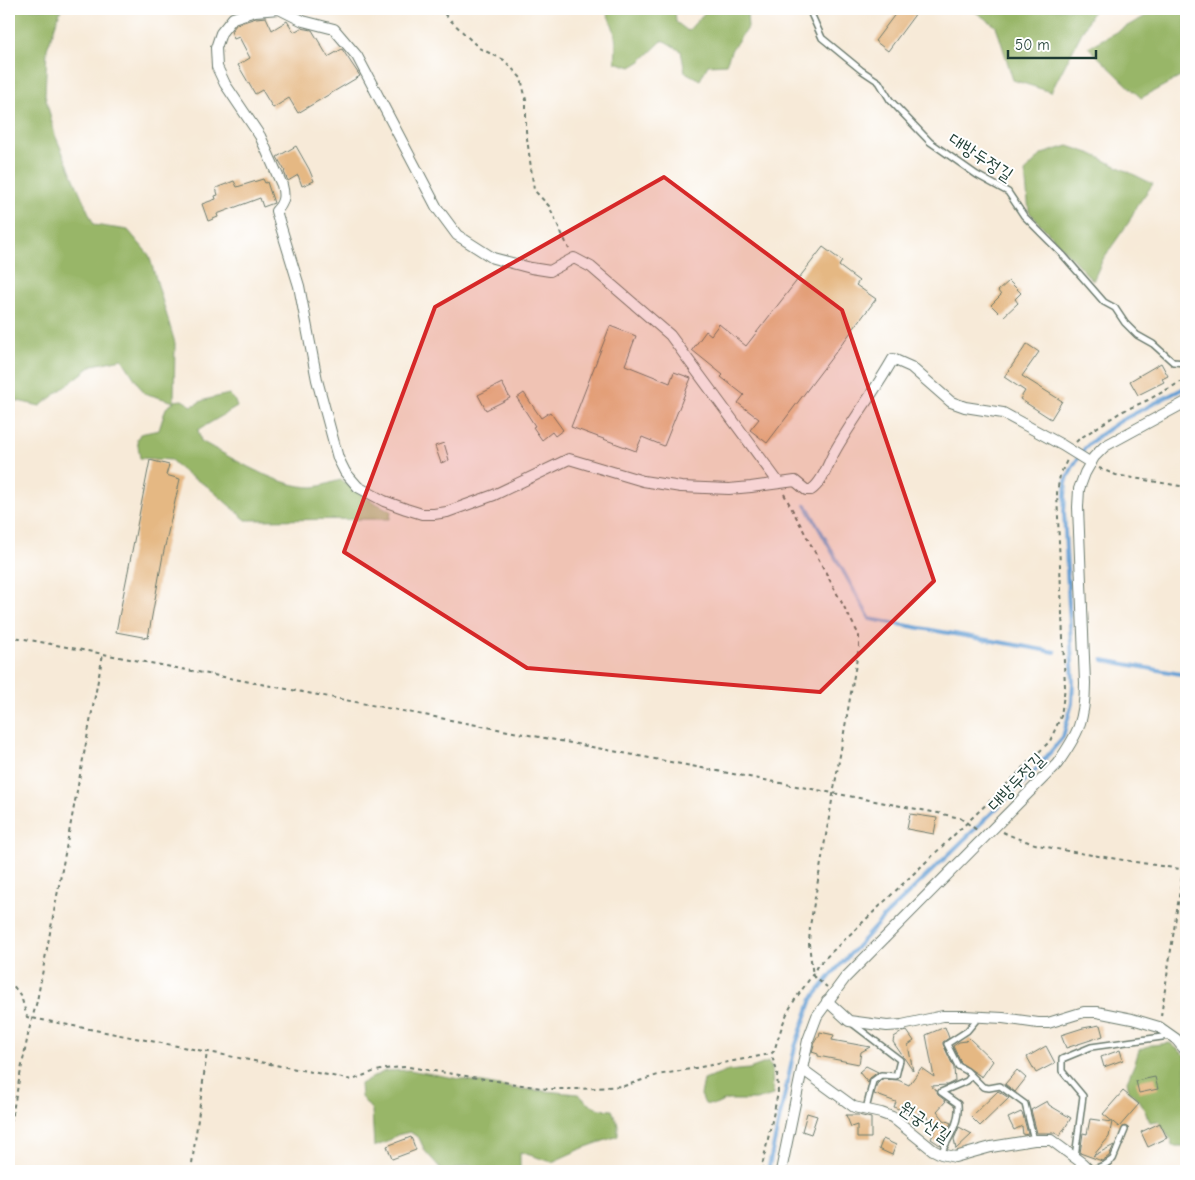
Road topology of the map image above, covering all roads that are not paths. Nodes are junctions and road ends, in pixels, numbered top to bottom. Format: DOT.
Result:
graph roads {
  1 [pos="810,9"];
  2 [pos="1186,363"];
  3 [pos="1186,402"];
  4 [pos="1088,461"];
  5 [pos="779,483"];
  6 [pos="827,1001"];
  7 [pos="980,1016"];
  8 [pos="850,1021"];
  9 [pos="1170,1036"];
  10 [pos="1186,1051"];
  11 [pos="802,1069"];
  12 [pos="971,1076"];
  13 [pos="866,1109"];
  14 [pos="1125,1130"];
  15 [pos="1034,1140"];
  16 [pos="941,1154"];
  17 [pos="1074,1157"];
  18 [pos="781,1171"];
  19 [pos="1090,1171"];
  1 -- 2 [label="lane, 대방두정길"];
  3 -- 4 [label="street, 대방두정길"];
  4 -- 5 [label="street"];
  4 -- 6 [label="street, 대방두정길"];
  5 -- 5 [label="street"];
  6 -- 8 [label="street"];
  6 -- 11 [label="street, 대방두정길"];
  7 -- 8 [label="street"];
  7 -- 9 [label="street"];
  7 -- 12 [label="lane"];
  8 -- 13 [label="lane"];
  9 -- 10 [label="street"];
  9 -- 17 [label="lane"];
  11 -- 13 [label="street, 원궁산길"];
  11 -- 18 [label="street, 대방두정길"];
  12 -- 15 [label="lane"];
  12 -- 16 [label="lane"];
  13 -- 16 [label="street, 원궁산길"];
  14 -- 19 [label="lane"];
  15 -- 16 [label="street, 원궁산길"];
  15 -- 17 [label="street, 원궁산길"];
  17 -- 19 [label="street, 원궁산길"];
}
